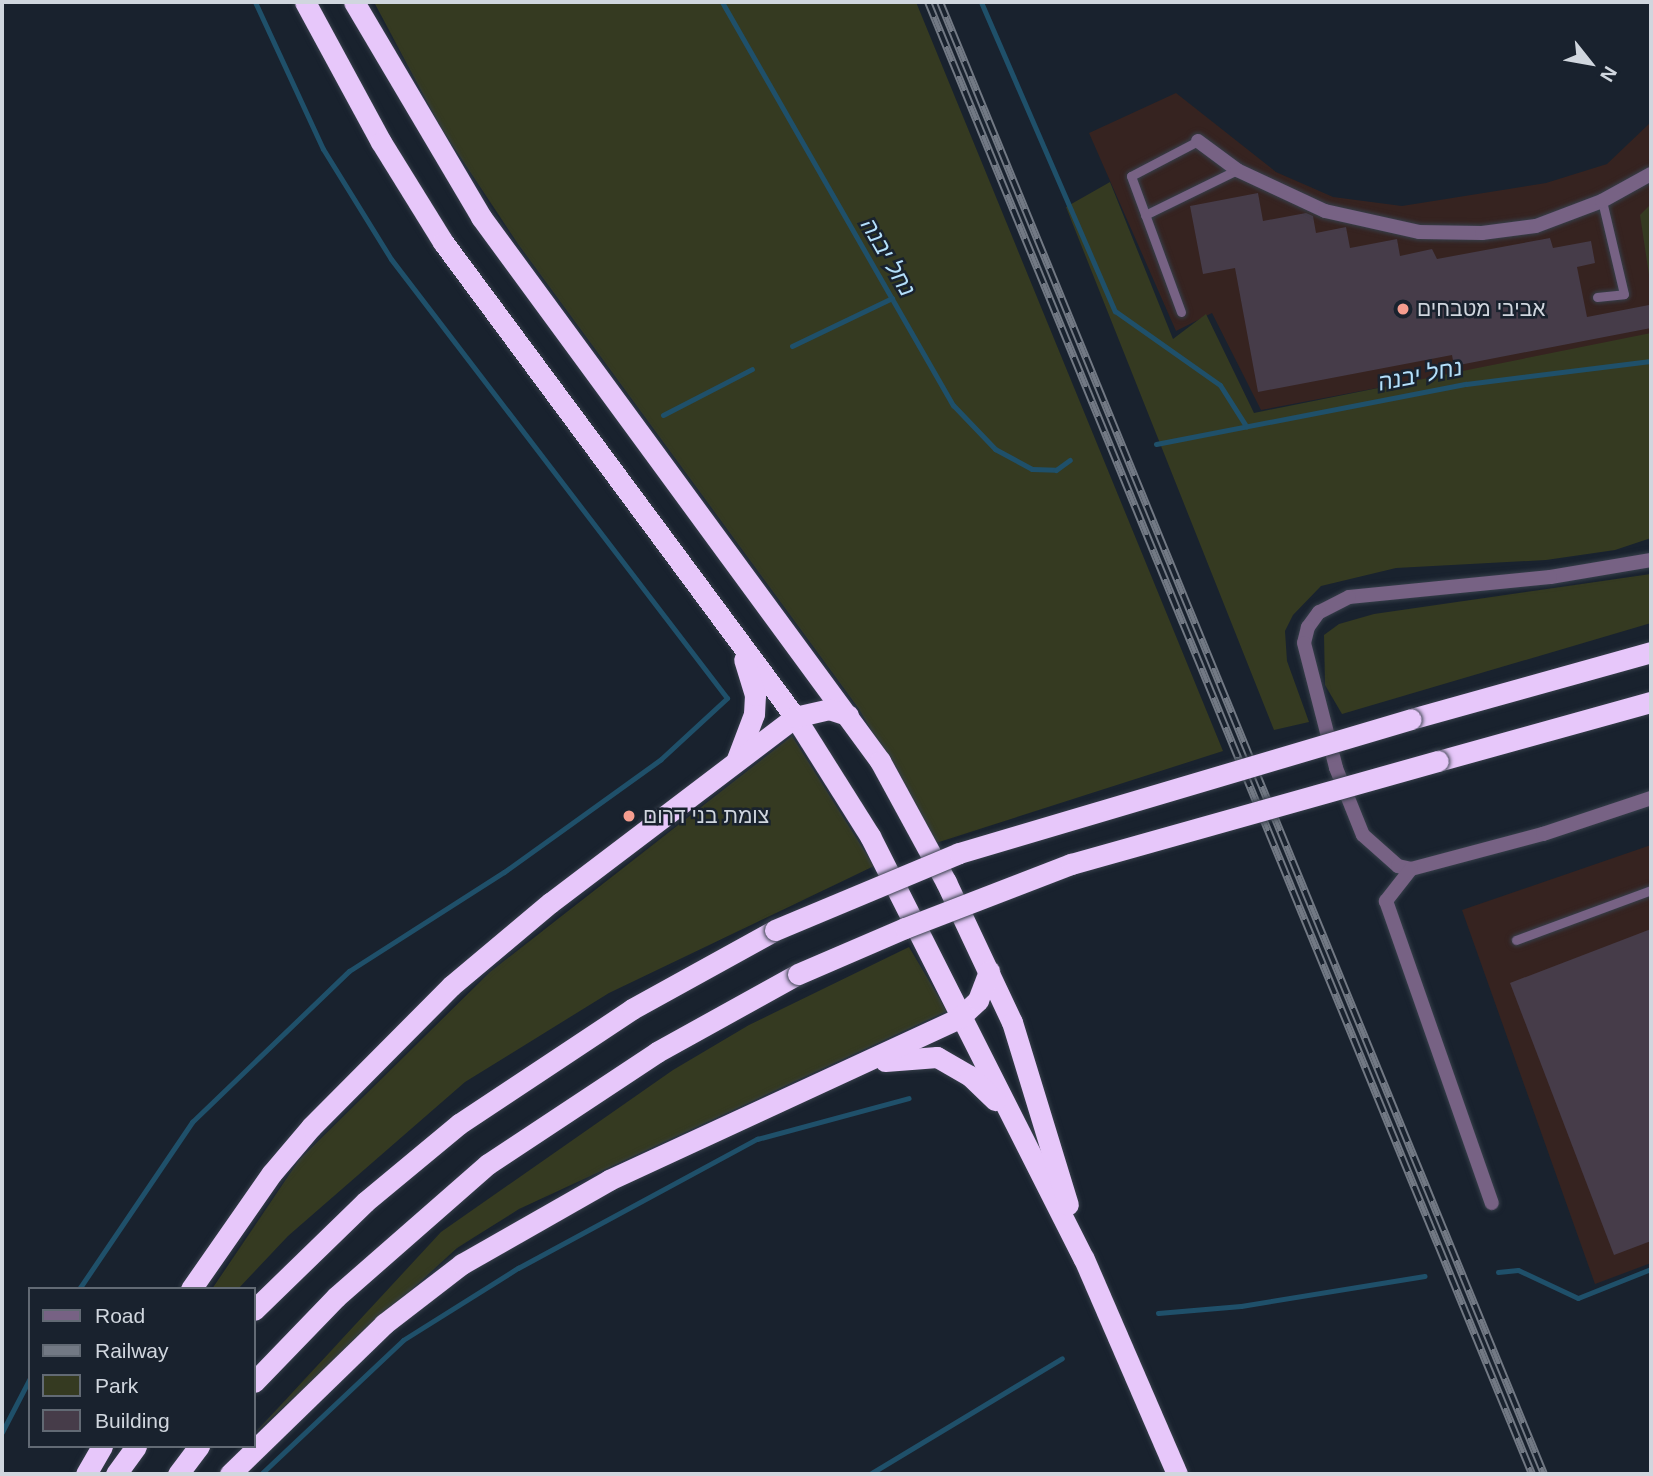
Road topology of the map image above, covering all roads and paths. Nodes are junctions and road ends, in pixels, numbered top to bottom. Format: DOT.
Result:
graph roads {
  1 [pos="305,2"];
  2 [pos="354,2"];
  3 [pos="1198,141"];
  4 [pos="1651,167"];
  5 [pos="1237,170"];
  6 [pos="1644,177"];
  7 [pos="1602,201"];
  8 [pos="1145,215"];
  9 [pos="1597,297"];
  10 [pos="1181,312"];
  11 [pos="1651,559"];
  12 [pos="730,630"];
  13 [pos="1651,652"];
  14 [pos="1651,702"];
  15 [pos="1651,712"];
  16 [pos="848,715"];
  17 [pos="794,717"];
  18 [pos="1521,738"];
  19 [pos="728,771"];
  20 [pos="1651,798"];
  21 [pos="1410,869"];
  22 [pos="1651,890"];
  23 [pos="1516,940"];
  24 [pos="989,971"];
  25 [pos="959,1018"];
  26 [pos="856,1068"];
  27 [pos="1012,1118"];
  28 [pos="1492,1203"];
  29 [pos="1084,1259"];
  30 [pos="192,1287"];
  31 [pos="256,1308"];
  32 [pos="256,1380"];
  33 [pos="101,1448"];
  34 [pos="135,1448"];
  35 [pos="198,1448"];
  36 [pos="86,1474"];
  37 [pos="116,1474"];
  38 [pos="178,1474"];
  39 [pos="230,1474"];
  40 [pos="1177,1474"];
  1 -- 12 [label="highway"];
  2 -- 16 [label="highway"];
  3 -- 5 [label="street"];
  3 -- 8 [label="lane"];
  4 -- 6 [label="street"];
  5 -- 7 [label="street"];
  5 -- 8 [label="lane"];
  6 -- 7 [label="street"];
  7 -- 9 [label="lane"];
  8 -- 10 [label="lane"];
  11 -- 21 [label="street"];
  12 -- 17 [label="highway"];
  12 -- 19 [label="highway"];
  13 -- 31 [label="highway, bridge"];
  14 -- 18 [label="highway"];
  15 -- 18 [label="highway"];
  16 -- 17 [label="highway"];
  16 -- 24 [label="highway"];
  17 -- 19 [label="highway"];
  17 -- 25 [label="highway"];
  18 -- 32 [label="highway, bridge"];
  19 -- 30 [label="highway"];
  20 -- 21 [label="street"];
  21 -- 28 [label="street"];
  22 -- 23 [label="lane"];
  24 -- 25 [label="highway"];
  24 -- 29 [label="highway"];
  25 -- 26 [label="highway"];
  25 -- 27 [label="highway"];
  26 -- 27 [label="highway"];
  26 -- 39 [label="highway"];
  27 -- 29 [label="highway"];
  29 -- 40 [label="highway"];
  33 -- 36 [label="highway"];
  34 -- 37 [label="highway"];
  35 -- 38 [label="highway"];
}
